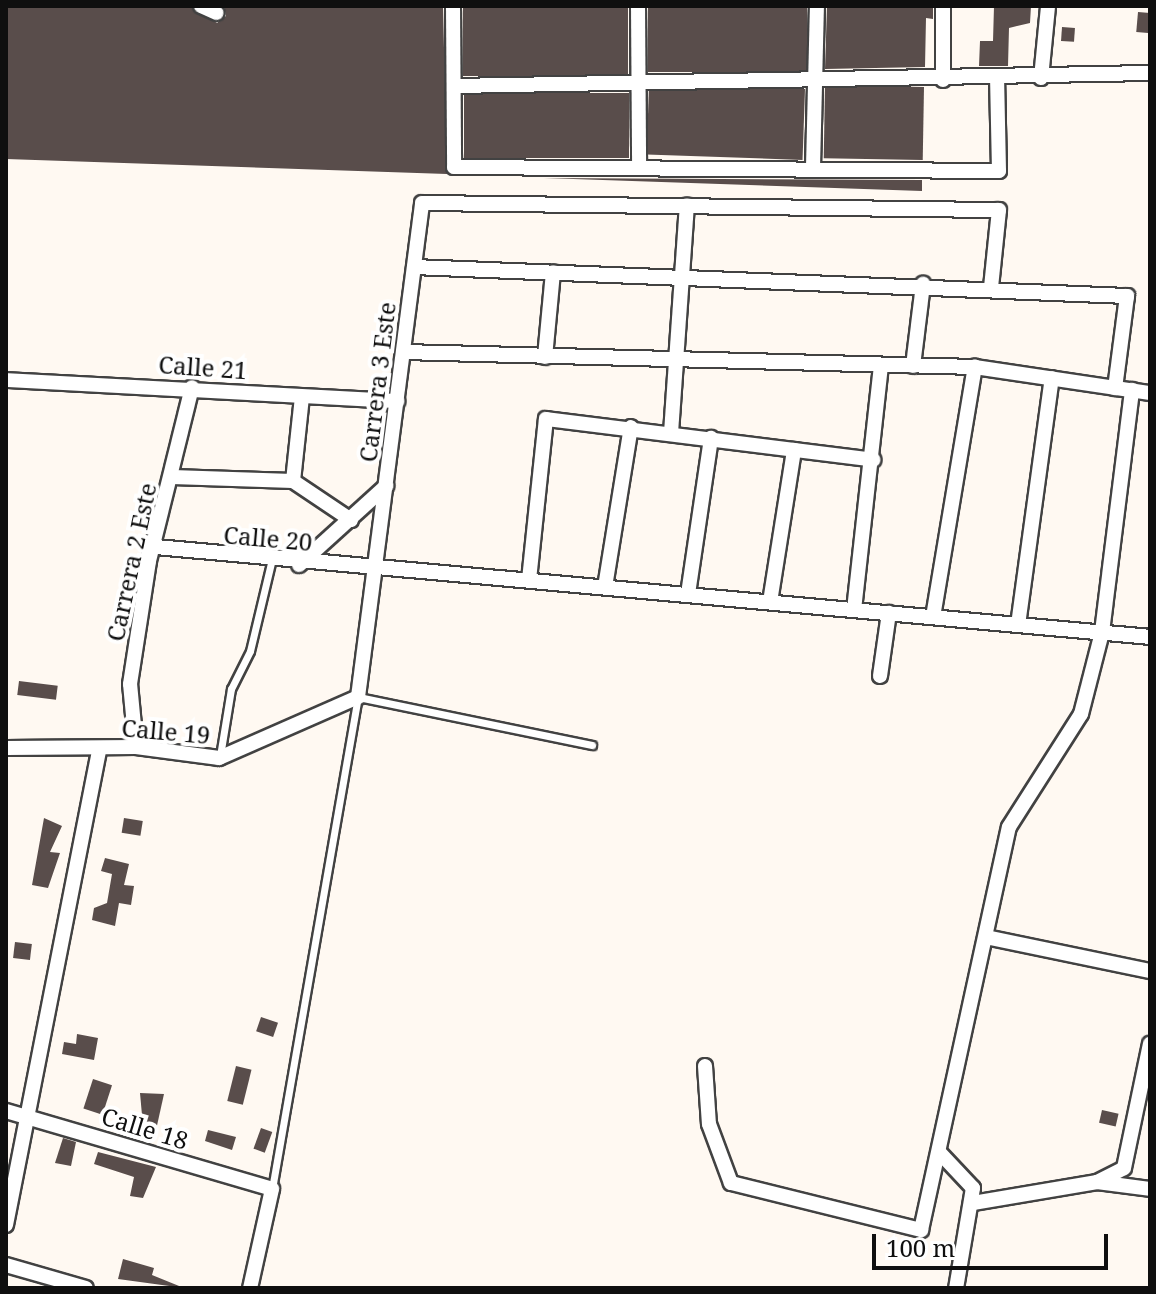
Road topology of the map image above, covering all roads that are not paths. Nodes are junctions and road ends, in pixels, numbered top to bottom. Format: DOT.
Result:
graph roads {
  1 [pos="201,6"];
  2 [pos="453,6"];
  3 [pos="638,6"];
  4 [pos="817,6"];
  5 [pos="943,6"];
  6 [pos="1048,6"];
  7 [pos="217,13"];
  8 [pos="1150,73"];
  9 [pos="1041,78"];
  10 [pos="997,79"];
  11 [pos="943,80"];
  12 [pos="816,81"];
  13 [pos="639,84"];
  14 [pos="454,86"];
  15 [pos="813,167"];
  16 [pos="639,168"];
  17 [pos="687,206"];
  18 [pos="414,267"];
  19 [pos="553,272"];
  20 [pos="682,276"];
  21 [pos="923,284"];
  22 [pos="991,287"];
  23 [pos="403,352"];
  24 [pos="545,357"];
  25 [pos="676,364"];
  26 [pos="913,366"];
  27 [pos="881,367"];
  28 [pos="975,367"];
  29 [pos="1052,378"];
  30 [pos="6,380"];
  31 [pos="192,387"];
  32 [pos="1115,388"];
  33 [pos="1132,390"];
  34 [pos="1150,393"];
  35 [pos="302,397"];
  36 [pos="397,401"];
  37 [pos="631,427"];
  38 [pos="671,433"];
  39 [pos="711,438"];
  40 [pos="794,450"];
  41 [pos="873,460"];
  42 [pos="172,477"];
  43 [pos="293,481"];
  44 [pos="386,486"];
  45 [pos="351,520"];
  46 [pos="156,547"];
  47 [pos="271,563"];
  48 [pos="299,565"];
  49 [pos="376,566"];
  50 [pos="529,580"];
  51 [pos="605,587"];
  52 [pos="688,594"];
  53 [pos="770,602"];
  54 [pos="854,610"];
  55 [pos="889,613"];
  56 [pos="933,617"];
  57 [pos="1018,625"];
  58 [pos="1102,632"];
  59 [pos="1150,637"];
  60 [pos="880,676"];
  61 [pos="358,697"];
  62 [pos="592,745"];
  63 [pos="136,747"];
  64 [pos="6,748"];
  65 [pos="100,748"];
  66 [pos="219,758"];
  67 [pos="986,937"];
  68 [pos="1150,971"];
  69 [pos="1150,1044"];
  70 [pos="705,1066"];
  71 [pos="6,1111"];
  72 [pos="28,1116"];
  73 [pos="940,1153"];
  74 [pos="1097,1182"];
  75 [pos="272,1189"];
  76 [pos="1150,1189"];
  77 [pos="973,1203"];
  78 [pos="6,1225"];
  79 [pos="6,1265"];
  80 [pos="86,1288"];
  81 [pos="250,1288"];
  82 [pos="956,1288"];
  1 -- 7 [label="street"];
  2 -- 14 [label="street"];
  3 -- 13 [label="street"];
  4 -- 12 [label="street"];
  5 -- 11 [label="street"];
  6 -- 9 [label="street"];
  8 -- 9 [label="street"];
  9 -- 10 [label="street"];
  10 -- 11 [label="street"];
  10 -- 15 [label="street"];
  11 -- 12 [label="street"];
  12 -- 13 [label="street"];
  12 -- 15 [label="street"];
  13 -- 14 [label="street"];
  13 -- 16 [label="street"];
  14 -- 16 [label="street"];
  15 -- 16 [label="street"];
  17 -- 18 [label="street, Carrera 3 Este"];
  17 -- 20 [label="street"];
  17 -- 22 [label="street"];
  18 -- 19 [label="street"];
  18 -- 23 [label="street, Carrera 3 Este"];
  19 -- 20 [label="street"];
  19 -- 24 [label="street"];
  20 -- 21 [label="street"];
  20 -- 25 [label="street"];
  21 -- 22 [label="street"];
  21 -- 26 [label="street"];
  22 -- 32 [label="street"];
  23 -- 24 [label="street"];
  23 -- 36 [label="street, Carrera 3 Este"];
  24 -- 25 [label="street"];
  25 -- 27 [label="street"];
  25 -- 38 [label="street"];
  26 -- 27 [label="street"];
  26 -- 28 [label="street"];
  27 -- 41 [label="street"];
  28 -- 29 [label="street"];
  28 -- 56 [label="street"];
  29 -- 32 [label="street"];
  29 -- 57 [label="street"];
  30 -- 31 [label="street, Calle 21"];
  31 -- 35 [label="street, Calle 21"];
  31 -- 42 [label="street, Carrera 2 Este"];
  32 -- 33 [label="street"];
  33 -- 34 [label="street"];
  33 -- 58 [label="street"];
  35 -- 36 [label="street, Calle 21"];
  35 -- 43 [label="street"];
  36 -- 44 [label="street, Carrera 3 Este"];
  37 -- 38 [label="street"];
  37 -- 50 [label="street"];
  37 -- 51 [label="street"];
  38 -- 39 [label="street"];
  39 -- 40 [label="street"];
  39 -- 52 [label="street"];
  40 -- 41 [label="street"];
  40 -- 53 [label="street"];
  41 -- 54 [label="street"];
  42 -- 43 [label="street"];
  42 -- 46 [label="street, Carrera 2 Este"];
  43 -- 45 [label="street"];
  44 -- 45 [label="street"];
  44 -- 49 [label="street, Carrera 3 Este"];
  45 -- 48 [label="street"];
  46 -- 47 [label="street, Calle 20"];
  46 -- 63 [label="street, Carrera 2 Este"];
  47 -- 48 [label="street, Calle 20"];
  47 -- 66 [label="lane"];
  48 -- 49 [label="street, Calle 20"];
  49 -- 50 [label="street, Calle 20"];
  49 -- 61 [label="street, Carrera 3 Este"];
  50 -- 51 [label="street, Calle 20"];
  51 -- 52 [label="street, Calle 20"];
  52 -- 53 [label="street, Calle 20"];
  53 -- 54 [label="street, Calle 20"];
  54 -- 55 [label="street, Calle 20"];
  55 -- 56 [label="street, Calle 20"];
  55 -- 60 [label="street"];
  56 -- 57 [label="street, Calle 20"];
  57 -- 58 [label="street, Calle 20"];
  58 -- 59 [label="street, Calle 20"];
  58 -- 67 [label="street"];
  61 -- 62 [label="lane"];
  61 -- 66 [label="street, Calle 19"];
  61 -- 75 [label="lane"];
  63 -- 65 [label="street, Calle 19"];
  63 -- 66 [label="street, Calle 19"];
  64 -- 65 [label="street, Calle 19"];
  65 -- 72 [label="street"];
  67 -- 68 [label="street"];
  67 -- 73 [label="street"];
  69 -- 74 [label="street"];
  70 -- 73 [label="street"];
  71 -- 72 [label="street, Calle 18"];
  72 -- 75 [label="street, Calle 18"];
  72 -- 78 [label="street"];
  73 -- 77 [label="street"];
  74 -- 76 [label="street"];
  74 -- 77 [label="street"];
  75 -- 81 [label="street"];
  77 -- 82 [label="street"];
  79 -- 80 [label="street"];
}
